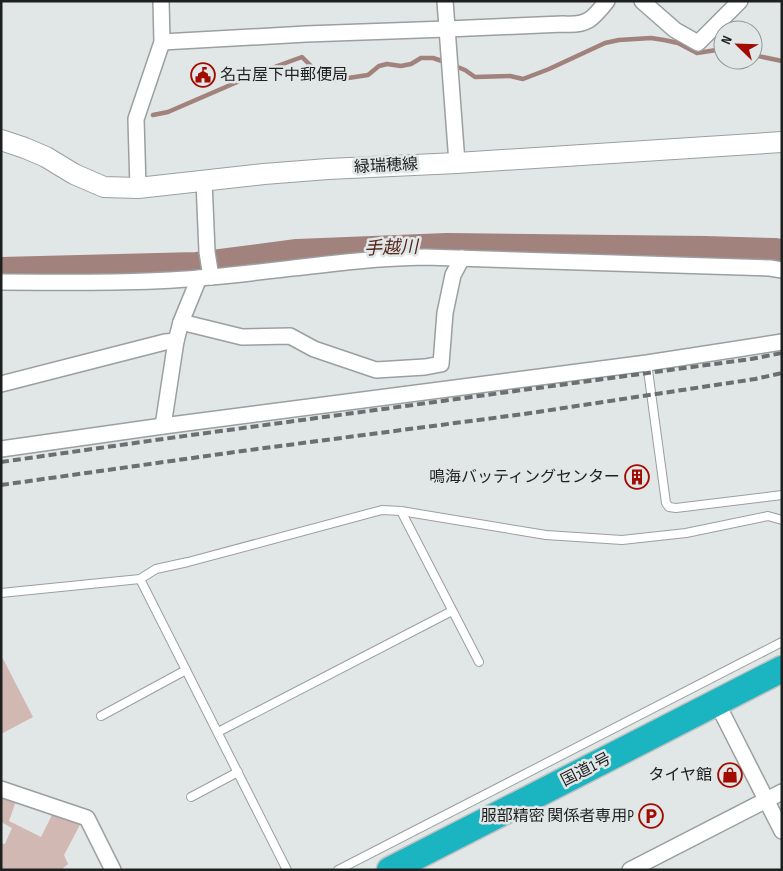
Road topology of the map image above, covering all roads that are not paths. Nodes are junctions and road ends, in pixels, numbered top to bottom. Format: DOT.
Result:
graph roads {
  1 [pos="161,1"];
  2 [pos="444,1"];
  3 [pos="607,1"];
  4 [pos="642,1"];
  5 [pos="740,1"];
  6 [pos="447,29"];
  7 [pos="162,42"];
  8 [pos="1,140"];
  9 [pos="782,142"];
  10 [pos="458,163"];
  11 [pos="204,181"];
  12 [pos="138,188"];
  13 [pos="462,258"];
  14 [pos="782,270"];
  15 [pos="207,276"];
  16 [pos="1,282"];
  17 [pos="181,322"];
  18 [pos="176,341"];
  19 [pos="782,342"];
  20 [pos="647,363"];
  21 [pos="1,384"];
  22 [pos="163,426"];
  23 [pos="1,449"];
  24 [pos="782,494"];
  25 [pos="401,511"];
  26 [pos="782,520"];
  27 [pos="140,579"];
  28 [pos="1,593"];
  29 [pos="452,611"];
  30 [pos="782,642"];
  31 [pos="479,662"];
  32 [pos="782,669"];
  33 [pos="186,670"];
  34 [pos="717,703"];
  35 [pos="101,716"];
  36 [pos="218,732"];
  37 [pos="238,772"];
  38 [pos="1,789"];
  39 [pos="782,792"];
  40 [pos="192,797"];
  41 [pos="766,800"];
  42 [pos="782,831"];
  43 [pos="398,868"];
  44 [pos="113,870"];
  45 [pos="287,870"];
  46 [pos="338,870"];
  47 [pos="630,870"];
  1 -- 7 [label="street"];
  2 -- 6 [label="street"];
  3 -- 6 [label="street"];
  4 -- 5 [label="street"];
  6 -- 7 [label="street"];
  6 -- 10 [label="street"];
  7 -- 12 [label="street"];
  8 -- 12 [label="main road, 緑瑞穂線"];
  9 -- 10 [label="main road, 緑瑞穂線"];
  10 -- 11 [label="main road, 緑瑞穂線"];
  11 -- 12 [label="main road, 緑瑞穂線"];
  11 -- 15 [label="street"];
  13 -- 14 [label="street"];
  13 -- 15 [label="street"];
  13 -- 17 [label="street"];
  15 -- 16 [label="street"];
  15 -- 17 [label="street"];
  17 -- 18 [label="street"];
  18 -- 21 [label="street"];
  18 -- 22 [label="street"];
  19 -- 20 [label="street"];
  20 -- 22 [label="street"];
  20 -- 24 [label="lane"];
  22 -- 23 [label="street"];
  25 -- 26 [label="lane"];
  25 -- 27 [label="lane"];
  25 -- 29 [label="lane"];
  27 -- 28 [label="lane"];
  27 -- 33 [label="lane"];
  29 -- 31 [label="lane"];
  29 -- 36 [label="lane"];
  30 -- 46 [label="lane"];
  32 -- 34 [label="highway, 国道1号"];
  33 -- 35 [label="lane"];
  33 -- 36 [label="lane"];
  34 -- 41 [label="street"];
  34 -- 43 [label="highway, 国道1号"];
  36 -- 37 [label="lane"];
  37 -- 40 [label="lane"];
  37 -- 45 [label="lane"];
  38 -- 44 [label="street"];
  39 -- 41 [label="street"];
  41 -- 42 [label="street"];
  41 -- 47 [label="street"];
}
